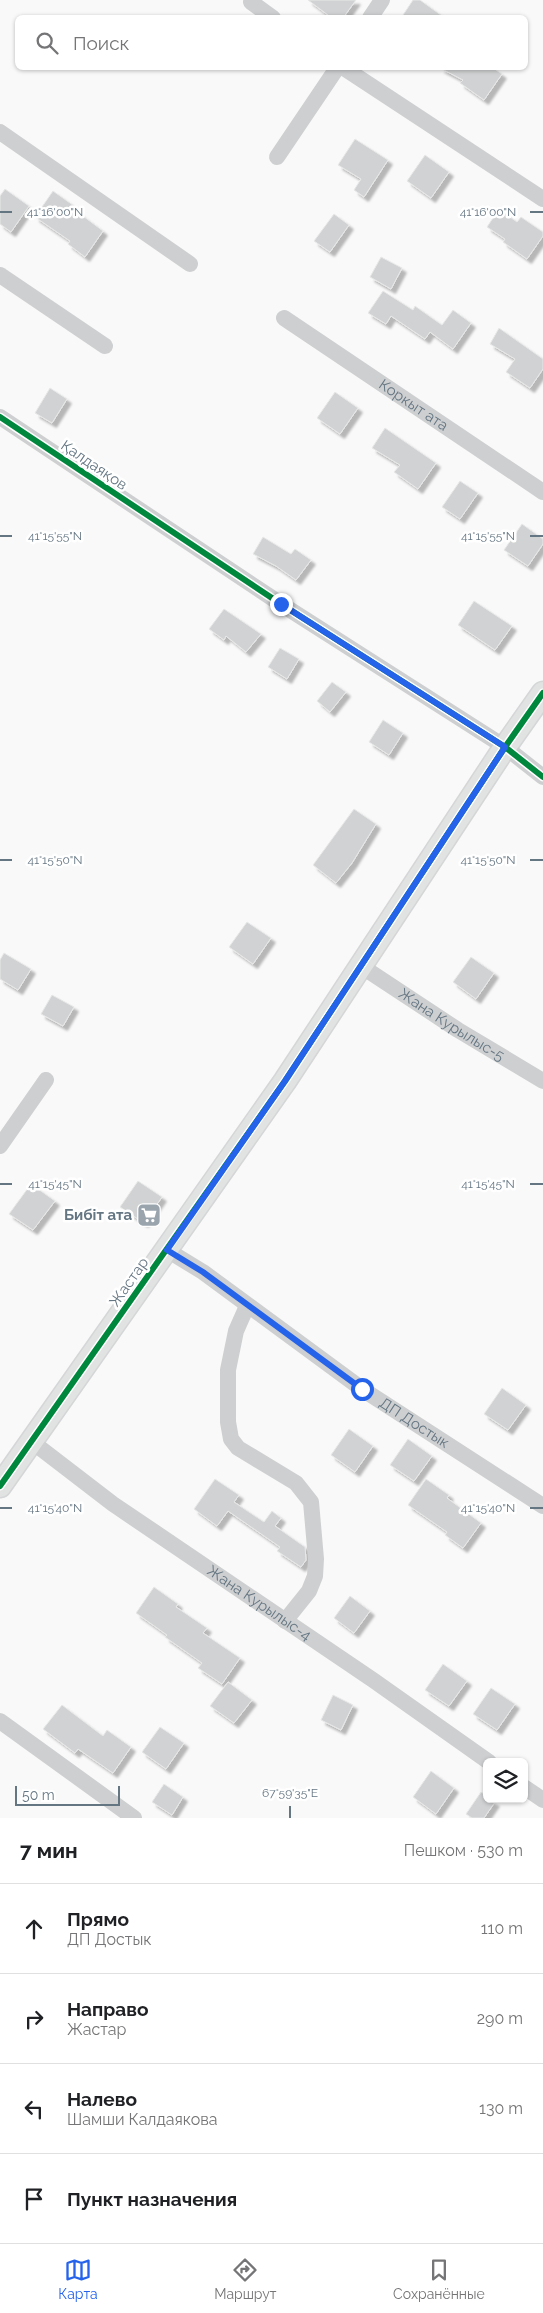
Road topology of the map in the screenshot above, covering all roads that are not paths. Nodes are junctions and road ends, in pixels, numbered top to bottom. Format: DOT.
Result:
graph roads {
  1 [pos="382,0"];
  2 [pos="251,2"];
  3 [pos="269,15"];
  4 [pos="372,15"];
  5 [pos="337,70"];
  6 [pos="347,70"];
  7 [pos="0,132"];
  8 [pos="277,157"];
  9 [pos="543,199"];
  10 [pos="190,264"];
  11 [pos="0,275"];
  12 [pos="284,318"];
  13 [pos="105,346"];
  14 [pos="0,417"];
  15 [pos="543,492"];
  16 [pos="543,694"];
  17 [pos="505,747"];
  18 [pos="543,777"];
  19 [pos="361,966"];
  20 [pos="46,1080"];
  21 [pos="543,1082"];
  22 [pos="0,1146"];
  23 [pos="167,1250"];
  24 [pos="247,1306"];
  25 [pos="31,1441"];
  26 [pos="0,1486"];
  27 [pos="543,1506"];
  28 [pos="284,1621"];
  29 [pos="0,1721"];
  30 [pos="483,1758"];
  31 [pos="528,1790"];
  32 [pos="543,1800"];
  33 [pos="134,1818"];
  1 -- 4 [label="street"];
  2 -- 3 [label="street"];
  5 -- 8 [label="street"];
  6 -- 9 [label="street"];
  7 -- 10 [label="street"];
  11 -- 13 [label="street"];
  12 -- 15 [label="street, Коркыт ата"];
  14 -- 17 [label="street, Қалдаяқов"];
  16 -- 17 [label="street, Жастар"];
  17 -- 18 [label="street, Қалдаяқов"];
  17 -- 19 [label="street, Жастар"];
  19 -- 21 [label="street, Жана Курылыс-5"];
  19 -- 23 [label="street, Жастар"];
  20 -- 22 [label="street"];
  23 -- 24 [label="street, ДП Достык"];
  23 -- 25 [label="street, Жастар"];
  24 -- 27 [label="street, ДП Достык"];
  24 -- 28 [label="street"];
  25 -- 26 [label="street, Жастар"];
  25 -- 28 [label="street, Жана Курылыс-4"];
  28 -- 30 [label="street, Жана Курылыс-4"];
  29 -- 33 [label="street"];
  31 -- 32 [label="street"];
}
